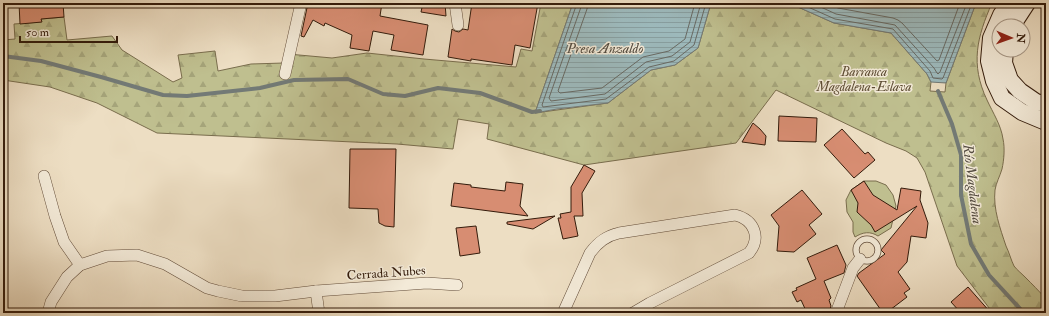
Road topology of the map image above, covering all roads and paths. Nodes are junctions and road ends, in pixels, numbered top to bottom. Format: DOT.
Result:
graph roads {
  1 [pos="301,3"];
  2 [pos="456,3"];
  3 [pos="1009,3"];
  4 [pos="1027,3"];
  5 [pos="1017,18"];
  6 [pos="458,24"];
  7 [pos="1004,58"];
  8 [pos="285,74"];
  9 [pos="1046,104"];
  10 [pos="1046,122"];
  11 [pos="44,176"];
  12 [pos="860,259"];
  13 [pos="80,265"];
  14 [pos="457,285"];
  15 [pos="316,290"];
  16 [pos="48,313"];
  17 [pos="319,313"];
  18 [pos="563,313"];
  19 [pos="633,313"];
  20 [pos="836,313"];
  1 -- 8 [label="street"];
  2 -- 6 [label="street"];
  3 -- 10 [label="main road"];
  4 -- 5 [label="main road"];
  7 -- 9 [label="main road"];
  11 -- 13 [label="street"];
  12 -- 12 [label="lane"];
  12 -- 20 [label="street"];
  13 -- 15 [label="street, Cerrada Nubes"];
  13 -- 16 [label="street"];
  14 -- 15 [label="street, Cerrada Nubes"];
  15 -- 17 [label="street"];
  18 -- 19 [label="street"];
}
